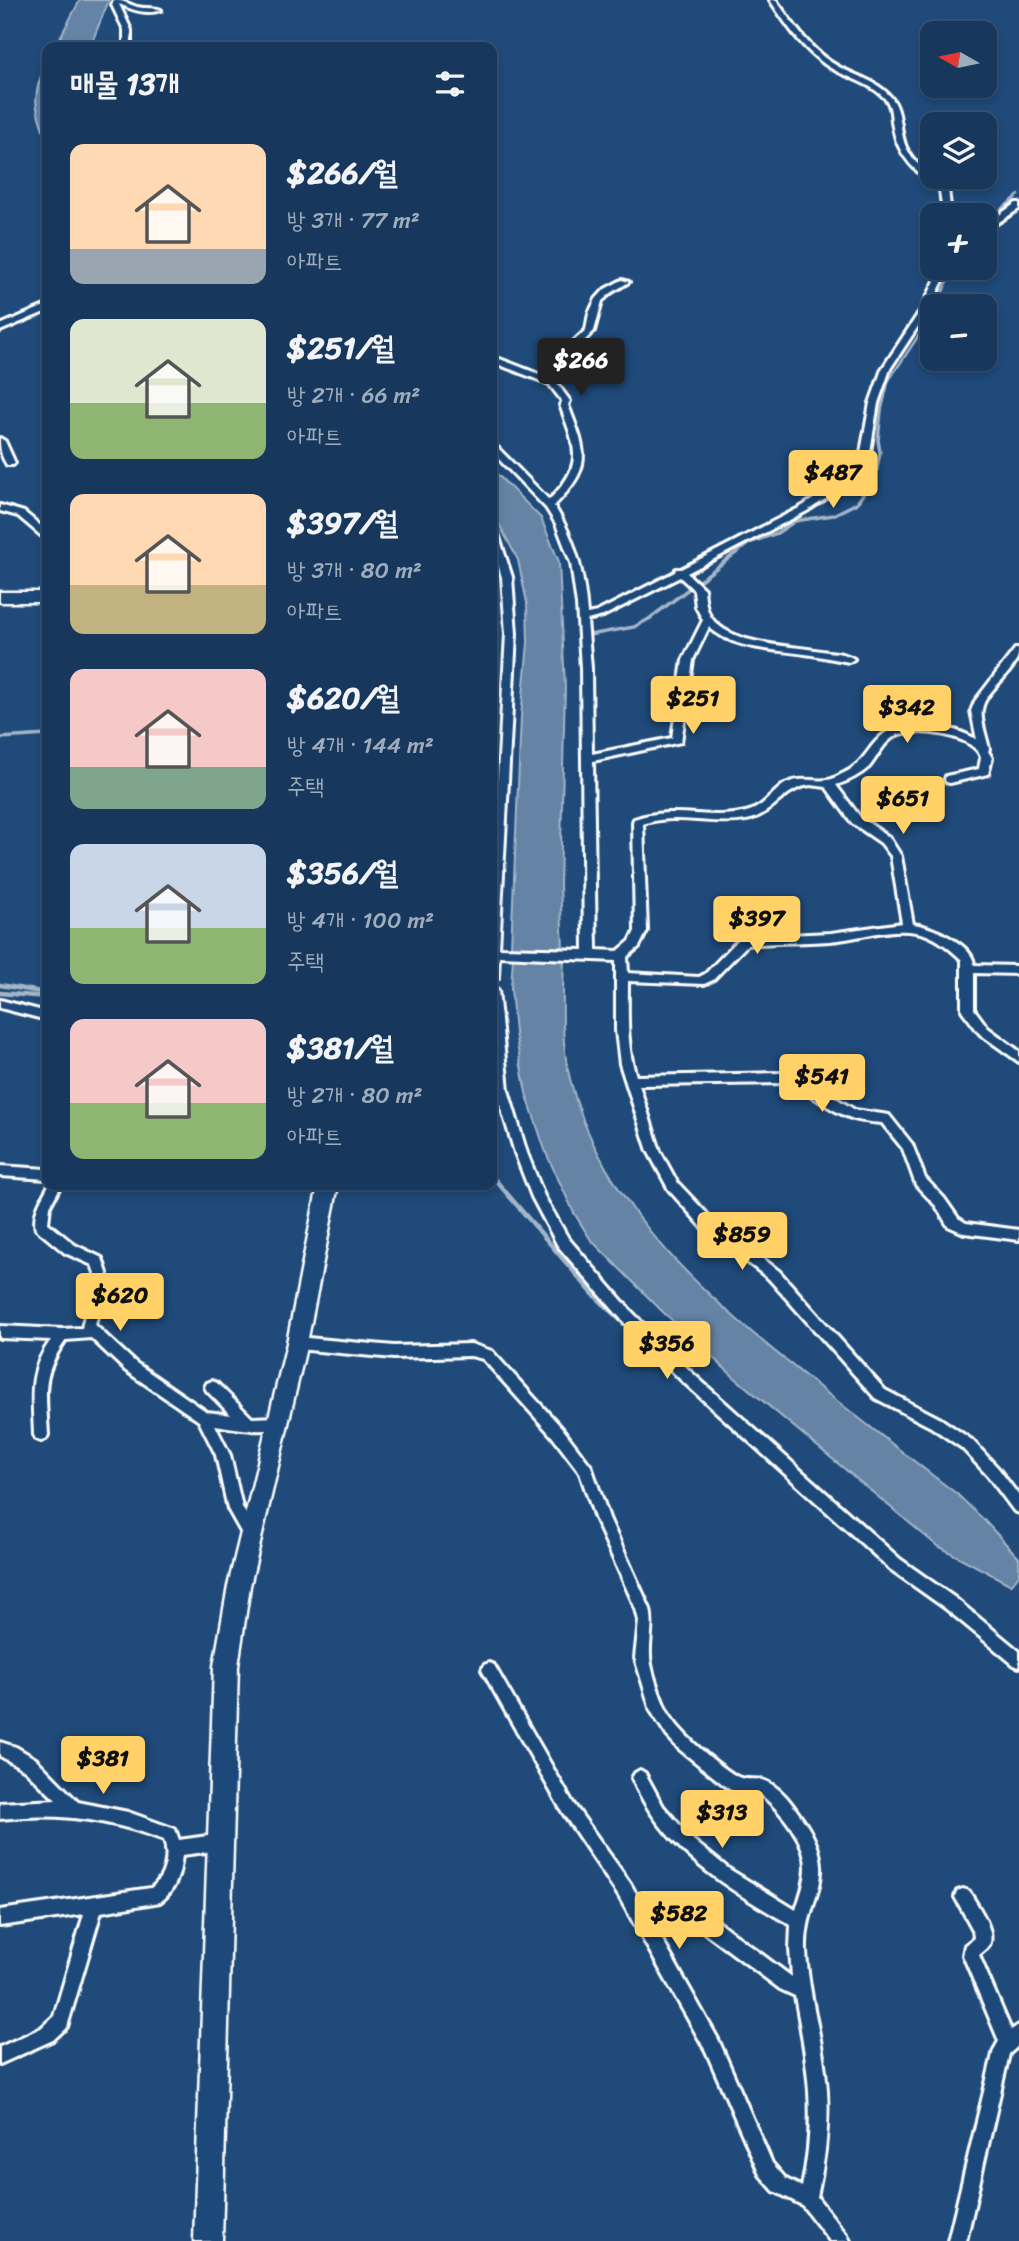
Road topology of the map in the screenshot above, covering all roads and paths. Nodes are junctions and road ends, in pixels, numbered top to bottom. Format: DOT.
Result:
graph roads {
  1 [pos="117,0"];
  2 [pos="773,0"];
  3 [pos="159,10"];
  4 [pos="128,42"];
  5 [pos="946,203"];
  6 [pos="1019,205"];
  7 [pos="997,221"];
  8 [pos="939,280"];
  9 [pos="625,282"];
  10 [pos="42,310"];
  11 [pos="0,328"];
  12 [pos="497,361"];
  13 [pos="552,382"];
  14 [pos="0,441"];
  15 [pos="497,452"];
  16 [pos="10,463"];
  17 [pos="549,506"];
  18 [pos="0,508"];
  19 [pos="42,532"];
  20 [pos="497,546"];
  21 [pos="679,571"];
  22 [pos="0,597"];
  23 [pos="42,597"];
  24 [pos="584,618"];
  25 [pos="708,619"];
  26 [pos="1019,651"];
  27 [pos="849,659"];
  28 [pos="984,749"];
  29 [pos="587,758"];
  30 [pos="950,779"];
  31 [pos="830,784"];
  32 [pos="497,912"];
  33 [pos="908,927"];
  34 [pos="497,952"];
  35 [pos="590,954"];
  36 [pos="620,957"];
  37 [pos="968,969"];
  38 [pos="1019,970"];
  39 [pos="623,977"];
  40 [pos="0,1004"];
  41 [pos="42,1015"];
  42 [pos="497,1030"];
  43 [pos="1017,1055"];
  44 [pos="630,1081"];
  45 [pos="0,1171"];
  46 [pos="42,1174"];
  47 [pos="52,1190"];
  48 [pos="327,1190"];
  49 [pos="1019,1235"];
  50 [pos="0,1332"];
  51 [pos="93,1332"];
  52 [pos="62,1335"];
  53 [pos="297,1343"];
  54 [pos="212,1387"];
  55 [pos="204,1417"];
  56 [pos="277,1423"];
  57 [pos="249,1424"];
  58 [pos="41,1435"];
  59 [pos="1019,1507"];
  60 [pos="251,1536"];
  61 [pos="1019,1660"];
  62 [pos="489,1670"];
  63 [pos="0,1749"];
  64 [pos="640,1778"];
  65 [pos="72,1808"];
  66 [pos="0,1811"];
  67 [pos="222,1842"];
  68 [pos="175,1848"];
  69 [pos="963,1897"];
  70 [pos="95,1904"];
  71 [pos="0,1918"];
  72 [pos="706,1923"];
  73 [pos="802,1923"];
  74 [pos="804,1992"];
  75 [pos="1014,2038"];
  76 [pos="0,2056"];
  77 [pos="808,2199"];
  78 [pos="208,2241"];
  79 [pos="841,2241"];
  80 [pos="957,2241"];
  1 -- 3 [label="street"];
  1 -- 4 [label="street"];
  2 -- 5 [label="street"];
  6 -- 7 [label="street"];
  8 -- 21 [label="street"];
  9 -- 13 [label="street"];
  10 -- 11 [label="street"];
  12 -- 13 [label="street"];
  13 -- 17 [label="street"];
  14 -- 16 [label="street"];
  15 -- 17 [label="street"];
  17 -- 24 [label="street"];
  18 -- 19 [label="street"];
  20 -- 32 [label="street"];
  21 -- 24 [label="street"];
  21 -- 25 [label="street"];
  22 -- 23 [label="main road"];
  24 -- 29 [label="street"];
  25 -- 27 [label="street"];
  25 -- 29 [label="street"];
  26 -- 28 [label="street"];
  28 -- 30 [label="street"];
  28 -- 31 [label="street"];
  29 -- 35 [label="street"];
  31 -- 33 [label="street"];
  31 -- 36 [label="street"];
  33 -- 37 [label="street"];
  33 -- 39 [label="street"];
  34 -- 35 [label="street"];
  35 -- 36 [label="street"];
  36 -- 39 [label="street"];
  37 -- 38 [label="street"];
  37 -- 43 [label="street"];
  39 -- 44 [label="street"];
  40 -- 41 [label="street"];
  42 -- 61 [label="street"];
  44 -- 49 [label="street"];
  44 -- 59 [label="street"];
  45 -- 46 [label="street"];
  47 -- 51 [label="street"];
  48 -- 53 [label="main road"];
  50 -- 52 [label="street"];
  51 -- 52 [label="street"];
  51 -- 55 [label="street"];
  52 -- 58 [label="street"];
  53 -- 56 [label="main road"];
  53 -- 73 [label="street"];
  54 -- 57 [label="street"];
  55 -- 57 [label="street"];
  55 -- 60 [label="street"];
  56 -- 57 [label="street"];
  56 -- 60 [label="main road"];
  60 -- 67 [label="main road"];
  62 -- 77 [label="street"];
  63 -- 65 [label="street"];
  64 -- 73 [label="street"];
  65 -- 66 [label="street"];
  65 -- 68 [label="street"];
  67 -- 68 [label="street"];
  67 -- 78 [label="main road"];
  68 -- 70 [label="street"];
  69 -- 75 [label="street"];
  70 -- 71 [label="street"];
  70 -- 76 [label="street"];
  72 -- 74 [label="street"];
  73 -- 74 [label="street"];
  74 -- 77 [label="street"];
  75 -- 80 [label="street"];
  77 -- 79 [label="street"];
}
